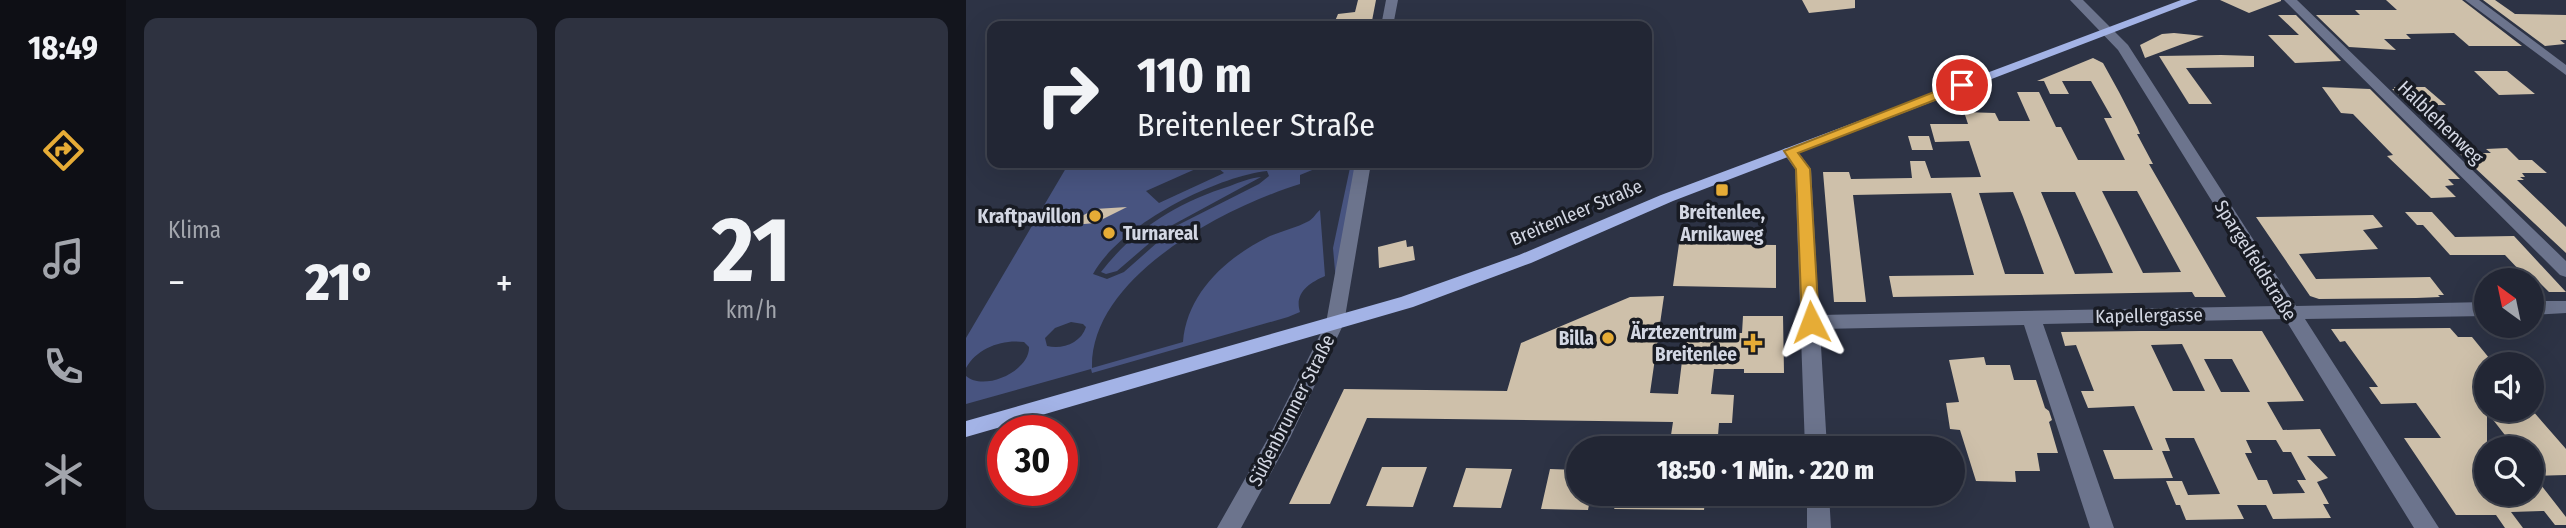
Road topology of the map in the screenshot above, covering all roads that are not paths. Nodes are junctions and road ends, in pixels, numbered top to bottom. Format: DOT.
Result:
graph roads {
  1 [pos="1392,0"];
  2 [pos="2076,0"];
  3 [pos="2192,0"];
  4 [pos="2290,0"];
  5 [pos="2471,0"];
  6 [pos="1388,21"];
  7 [pos="2108,31"];
  8 [pos="2566,71"];
  9 [pos="1790,151"];
  10 [pos="1362,168"];
  11 [pos="2566,271"];
  12 [pos="2566,307"];
  13 [pos="2544,308"];
  14 [pos="2474,309"];
  15 [pos="2288,313"];
  16 [pos="2031,317"];
  17 [pos="1811,322"];
  18 [pos="1335,323"];
  19 [pos="966,429"];
  20 [pos="1816,436"];
  21 [pos="1818,506"];
  22 [pos="1229,528"];
  23 [pos="1819,528"];
  24 [pos="2102,528"];
  25 [pos="2427,528"];
  1 -- 6 [label="street"];
  2 -- 7 [label="street, Spargelfeldstraße"];
  3 -- 7 [label="main road, Breitenleer Straße"];
  4 -- 11 [label="street, Halblehenweg"];
  5 -- 8 [label="street"];
  7 -- 9 [label="main road, Breitenleer Straße"];
  7 -- 15 [label="street, Spargelfeldstraße"];
  9 -- 17 [label="street"];
  9 -- 18 [label="main road, Breitenleer Straße"];
  10 -- 18 [label="street, Süßenbrunner Straße"];
  12 -- 13 [label="street"];
  14 -- 15 [label="street, Kapellergasse"];
  15 -- 16 [label="street, Kapellergasse"];
  15 -- 25 [label="street, Spargelfeldstraße"];
  16 -- 17 [label="street, Kapellergasse"];
  16 -- 24 [label="street"];
  17 -- 20 [label="street"];
  18 -- 19 [label="main road, Breitenleer Straße"];
  18 -- 22 [label="street, Süßenbrunner Straße"];
  21 -- 23 [label="street"];
}
